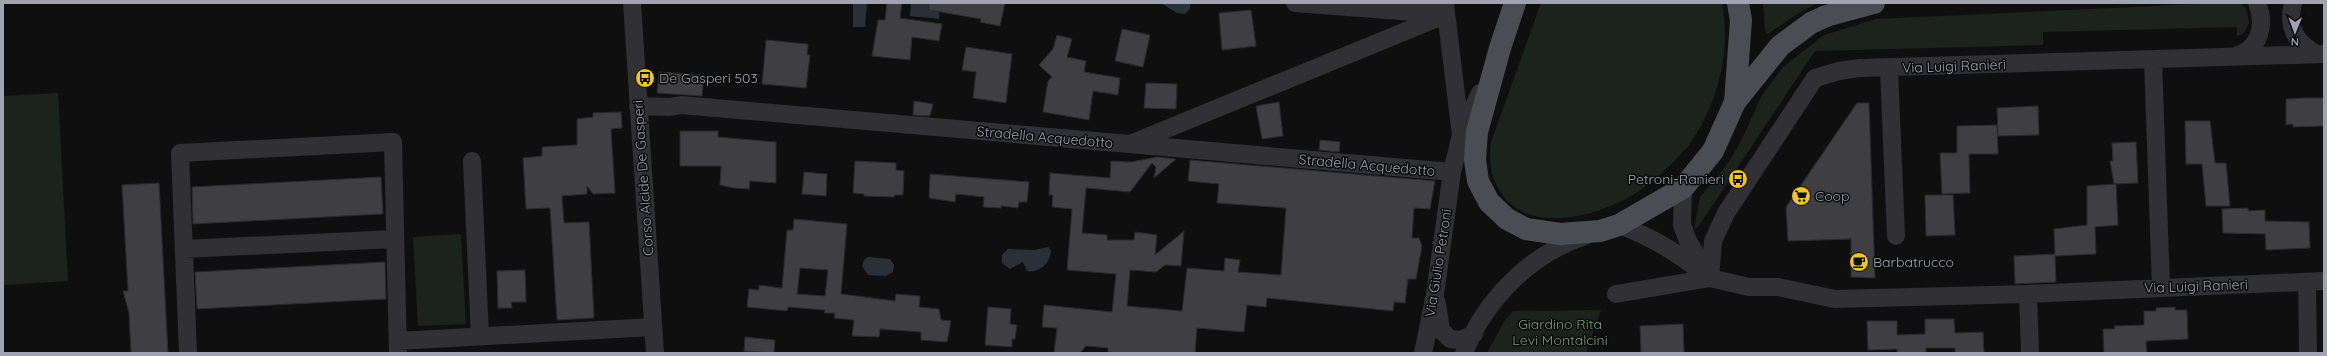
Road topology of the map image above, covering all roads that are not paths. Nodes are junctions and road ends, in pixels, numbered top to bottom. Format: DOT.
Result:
graph roads {
  1 [pos="632,3"];
  2 [pos="1295,3"];
  3 [pos="1515,3"];
  4 [pos="1738,3"];
  5 [pos="1874,3"];
  6 [pos="2257,3"];
  7 [pos="2293,3"];
  8 [pos="1445,8"];
  9 [pos="1500,48"];
  10 [pos="2320,54"];
  11 [pos="2229,58"];
  12 [pos="2153,60"];
  13 [pos="1889,69"];
  14 [pos="1735,102"];
  15 [pos="638,106"];
  16 [pos="1461,136"];
  17 [pos="1127,145"];
  18 [pos="472,161"];
  19 [pos="1452,172"];
  20 [pos="1683,188"];
  21 [pos="1610,228"];
  22 [pos="1896,236"];
  23 [pos="394,239"];
  24 [pos="184,249"];
  25 [pos="1710,278"];
  26 [pos="2315,282"];
  27 [pos="2161,287"];
  28 [pos="1435,294"];
  29 [pos="1616,294"];
  30 [pos="2028,294"];
  31 [pos="653,326"];
  32 [pos="1474,334"];
  33 [pos="480,336"];
  34 [pos="398,347"];
  35 [pos="188,353"];
  36 [pos="655,353"];
  37 [pos="1423,353"];
  38 [pos="1464,353"];
  39 [pos="2030,353"];
  40 [pos="2308,353"];
  1 -- 15 [label="street, Corso Alcide De Gasperi"];
  2 -- 8 [label="street"];
  3 -- 9 [label="main road"];
  4 -- 14 [label="main road"];
  5 -- 14 [label="main road"];
  6 -- 11 [label="street"];
  7 -- 10 [label="street"];
  8 -- 16 [label="street"];
  8 -- 17 [label="street"];
  9 -- 16 [label="street"];
  9 -- 21 [label="main road"];
  10 -- 11 [label="street, Via Luigi Ranieri"];
  11 -- 12 [label="street, Via Luigi Ranieri"];
  12 -- 13 [label="street, Via Luigi Ranieri"];
  12 -- 27 [label="street"];
  13 -- 22 [label="street"];
  13 -- 25 [label="street, Via Luigi Ranieri"];
  14 -- 20 [label="main road"];
  15 -- 17 [label="street, Stradella Acquedotto"];
  15 -- 31 [label="street, Corso Alcide De Gasperi"];
  16 -- 19 [label="street, Via Giulio Petroni"];
  17 -- 19 [label="street, Stradella Acquedotto"];
  18 -- 33 [label="street"];
  19 -- 28 [label="street, Via Giulio Petroni"];
  20 -- 21 [label="main road"];
  20 -- 25 [label="street"];
  21 -- 25 [label="street"];
  21 -- 32 [label="street"];
  23 -- 24 [label="street"];
  23 -- 24 [label="street"];
  23 -- 34 [label="street"];
  24 -- 35 [label="street"];
  25 -- 29 [label="street, Via Luigi Ranieri"];
  25 -- 30 [label="street, Via Luigi Ranieri"];
  26 -- 27 [label="street, Via Luigi Ranieri"];
  26 -- 40 [label="street"];
  27 -- 30 [label="street, Via Luigi Ranieri"];
  28 -- 32 [label="street"];
  28 -- 37 [label="street, Via Giulio Petroni"];
  30 -- 39 [label="street"];
  31 -- 33 [label="street"];
  31 -- 36 [label="street, Corso Alcide De Gasperi"];
  32 -- 38 [label="street"];
  33 -- 34 [label="street"];
}
